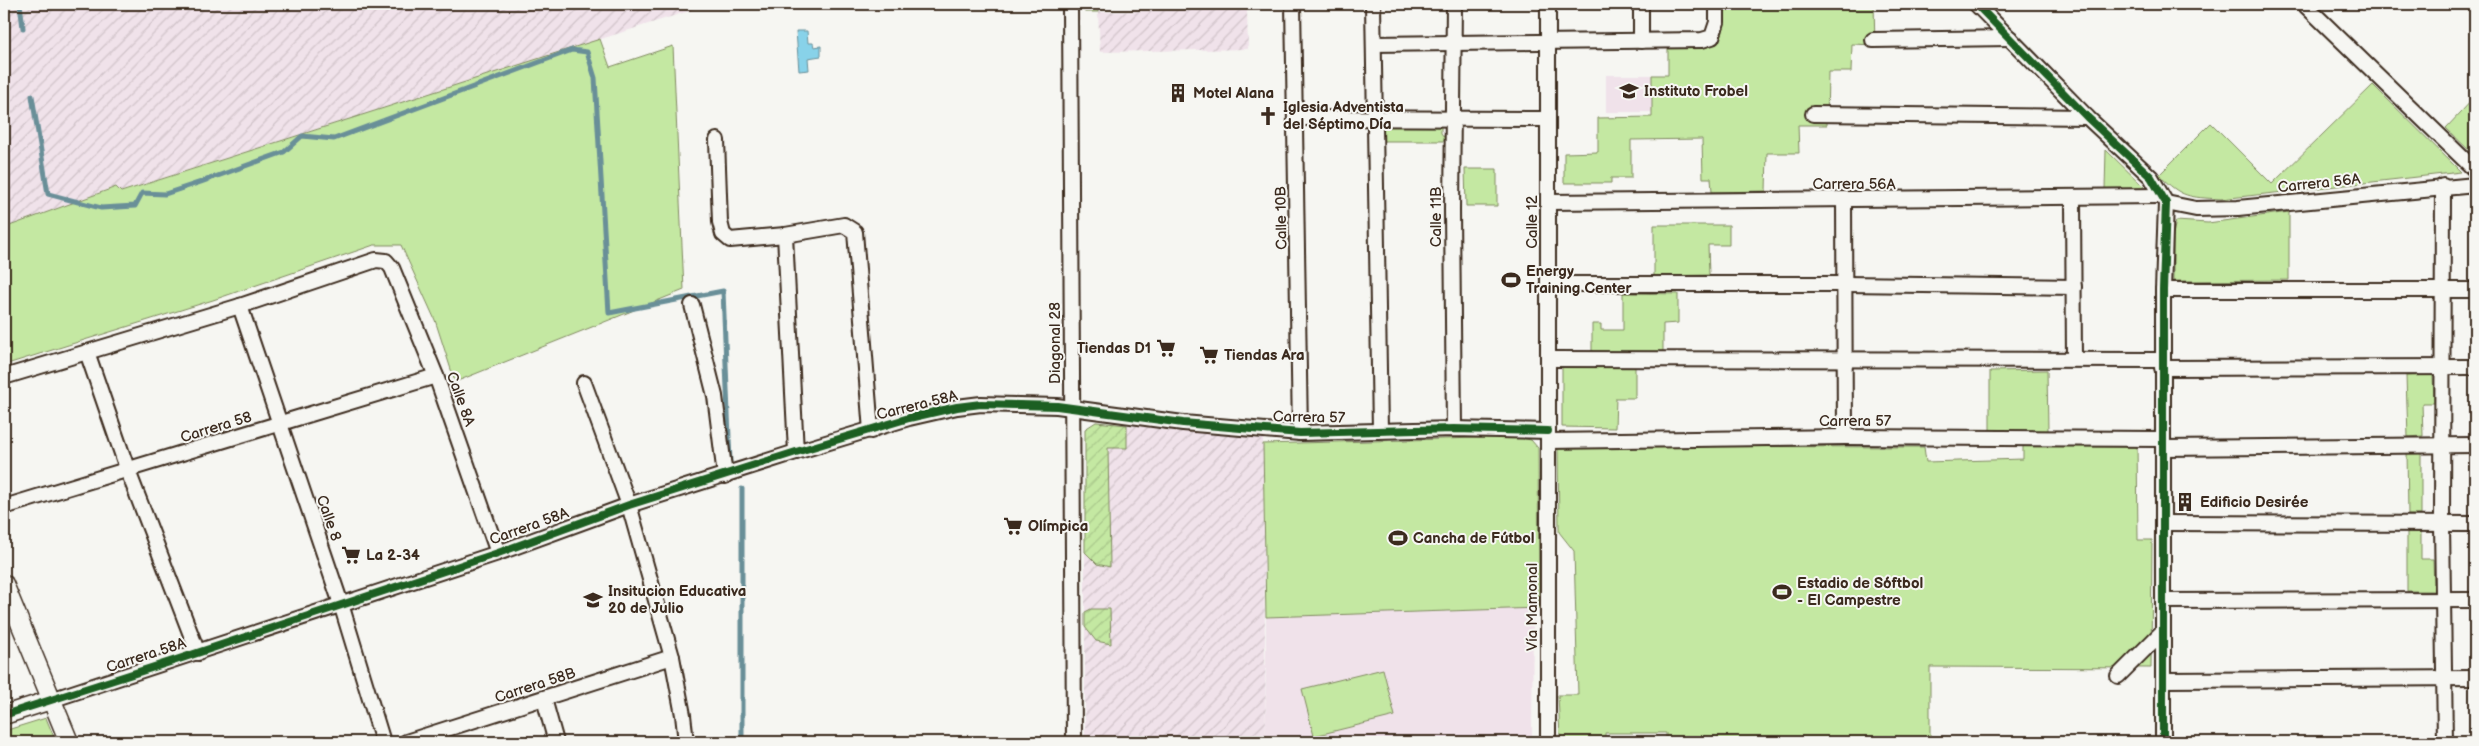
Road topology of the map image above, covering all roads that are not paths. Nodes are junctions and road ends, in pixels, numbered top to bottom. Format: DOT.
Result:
graph roads {
  1 [pos="1070,4"];
  2 [pos="1293,4"];
  3 [pos="1373,4"];
  4 [pos="1454,4"];
  5 [pos="1548,4"];
  6 [pos="1641,4"];
  7 [pos="1717,4"];
  8 [pos="1976,4"];
  9 [pos="2304,4"];
  10 [pos="2010,38"];
  11 [pos="1873,40"];
  12 [pos="1641,41"];
  13 [pos="1455,43"];
  14 [pos="1548,43"];
  15 [pos="1374,44"];
  16 [pos="1813,114"];
  17 [pos="2087,117"];
  18 [pos="1296,118"];
  19 [pos="1374,118"];
  20 [pos="1453,119"];
  21 [pos="1548,119"];
  22 [pos="717,140"];
  23 [pos="2475,170"];
  24 [pos="2475,185"];
  25 [pos="2443,186"];
  26 [pos="2073,199"];
  27 [pos="2163,200"];
  28 [pos="1844,201"];
  29 [pos="1548,202"];
  30 [pos="786,235"];
  31 [pos="1548,284"];
  32 [pos="1845,284"];
  33 [pos="2074,287"];
  34 [pos="2162,290"];
  35 [pos="2444,290"];
  36 [pos="2475,290"];
  37 [pos="692,305"];
  38 [pos="240,306"];
  39 [pos="87,352"];
  40 [pos="1548,359"];
  41 [pos="1845,359"];
  42 [pos="2074,359"];
  43 [pos="2163,364"];
  44 [pos="2443,367"];
  45 [pos="2475,367"];
  46 [pos="436,376"];
  47 [pos="4,377"];
  48 [pos="584,383"];
  49 [pos="1072,408"];
  50 [pos="281,425"];
  51 [pos="1454,429"];
  52 [pos="1380,430"];
  53 [pos="871,431"];
  54 [pos="1300,433"];
  55 [pos="1548,436"];
  56 [pos="1845,437"];
  57 [pos="2163,443"];
  58 [pos="2443,445"];
  59 [pos="2475,445"];
  60 [pos="796,452"];
  61 [pos="128,470"];
  62 [pos="725,476"];
  63 [pos="629,505"];
  64 [pos="4,507"];
  65 [pos="2163,523"];
  66 [pos="2442,524"];
  67 [pos="2475,524"];
  68 [pos="498,553"];
  69 [pos="4,584"];
  70 [pos="2443,600"];
  71 [pos="2475,600"];
  72 [pos="2163,601"];
  73 [pos="341,604"];
  74 [pos="2163,631"];
  75 [pos="198,653"];
  76 [pos="672,656"];
  77 [pos="2118,676"];
  78 [pos="2443,678"];
  79 [pos="2475,678"];
  80 [pos="2163,680"];
  81 [pos="544,699"];
  82 [pos="51,700"];
  83 [pos="4,715"];
  84 [pos="69,742"];
  85 [pos="383,742"];
  86 [pos="406,742"];
  87 [pos="556,742"];
  88 [pos="686,742"];
  89 [pos="1074,742"];
  90 [pos="1548,742"];
  91 [pos="2164,742"];
  92 [pos="2445,742"];
  1 -- 49 [label="street, Diagonal 28"];
  2 -- 18 [label="street, Calle 10B"];
  3 -- 15 [label="street"];
  4 -- 13 [label="street, Calle 11B"];
  5 -- 14 [label="street, Calle 12"];
  6 -- 12 [label="street"];
  7 -- 12 [label="street"];
  8 -- 10 [label="street"];
  9 -- 23 [label="street"];
  10 -- 11 [label="street"];
  10 -- 17 [label="street"];
  12 -- 14 [label="street"];
  13 -- 14 [label="street"];
  13 -- 15 [label="street"];
  13 -- 20 [label="street, Calle 11B"];
  14 -- 21 [label="street, Calle 12"];
  15 -- 19 [label="street"];
  16 -- 17 [label="street"];
  17 -- 27 [label="street"];
  18 -- 19 [label="street"];
  18 -- 54 [label="street, Calle 10B"];
  19 -- 20 [label="street"];
  19 -- 52 [label="street"];
  20 -- 21 [label="street"];
  20 -- 51 [label="street, Calle 11B"];
  21 -- 29 [label="street, Calle 12"];
  22 -- 30 [label="street"];
  24 -- 25 [label="street, Carrera 56A"];
  25 -- 27 [label="street, Carrera 56A"];
  25 -- 35 [label="street"];
  26 -- 27 [label="street, Carrera 56A"];
  26 -- 28 [label="street, Carrera 56A"];
  26 -- 33 [label="street"];
  27 -- 34 [label="street"];
  28 -- 29 [label="street, Carrera 56A"];
  28 -- 32 [label="street"];
  29 -- 31 [label="street, Calle 12"];
  30 -- 53 [label="street"];
  30 -- 60 [label="street"];
  31 -- 32 [label="street"];
  31 -- 40 [label="street, Calle 12"];
  32 -- 33 [label="street"];
  32 -- 41 [label="street"];
  33 -- 42 [label="street"];
  34 -- 35 [label="street"];
  34 -- 43 [label="street"];
  35 -- 36 [label="street"];
  35 -- 44 [label="street"];
  37 -- 62 [label="street"];
  38 -- 39 [label="street"];
  38 -- 46 [label="street, Calle 8A"];
  38 -- 50 [label="street, Calle 8"];
  39 -- 47 [label="street"];
  39 -- 61 [label="street"];
  40 -- 41 [label="street"];
  40 -- 55 [label="street, Calle 12"];
  41 -- 42 [label="street"];
  41 -- 56 [label="street"];
  42 -- 43 [label="street"];
  43 -- 44 [label="street"];
  43 -- 57 [label="street"];
  44 -- 45 [label="street"];
  44 -- 58 [label="street"];
  46 -- 50 [label="street, Carrera 58"];
  46 -- 68 [label="street, Calle 8A"];
  48 -- 63 [label="street"];
  49 -- 53 [label="street, Carrera 58A"];
  49 -- 54 [label="street, Carrera 57"];
  49 -- 89 [label="street, Diagonal 28"];
  50 -- 61 [label="street, Carrera 58"];
  50 -- 73 [label="street, Calle 8"];
  51 -- 52 [label="street, Carrera 57"];
  51 -- 55 [label="street, Carrera 57"];
  52 -- 54 [label="street, Carrera 57"];
  53 -- 60 [label="street, Carrera 58A"];
  55 -- 56 [label="street, Carrera 57"];
  55 -- 90 [label="street, Vía Mamonal"];
  56 -- 57 [label="street, Carrera 57"];
  57 -- 58 [label="street, Carrera 57"];
  57 -- 65 [label="street"];
  58 -- 59 [label="street, Carrera 57"];
  58 -- 66 [label="street"];
  60 -- 62 [label="street, Carrera 58A"];
  61 -- 64 [label="street, Carrera 58"];
  61 -- 75 [label="street"];
  62 -- 63 [label="street, Carrera 58A"];
  63 -- 68 [label="street, Carrera 58A"];
  63 -- 76 [label="street"];
  65 -- 66 [label="street"];
  65 -- 72 [label="street"];
  66 -- 67 [label="street"];
  66 -- 70 [label="street"];
  68 -- 73 [label="street, Carrera 58A"];
  69 -- 82 [label="street"];
  70 -- 71 [label="street"];
  70 -- 72 [label="street"];
  70 -- 78 [label="street"];
  72 -- 74 [label="street"];
  73 -- 75 [label="street, Carrera 58A"];
  73 -- 85 [label="street, Calle 8"];
  74 -- 77 [label="street"];
  74 -- 80 [label="street"];
  75 -- 82 [label="street, Carrera 58A"];
  76 -- 81 [label="street, Carrera 58B"];
  76 -- 88 [label="street"];
  78 -- 79 [label="street"];
  78 -- 80 [label="street"];
  78 -- 92 [label="street"];
  80 -- 91 [label="street"];
  81 -- 86 [label="street, Carrera 58B"];
  81 -- 87 [label="street"];
  82 -- 83 [label="street, Carrera 58A"];
  82 -- 84 [label="street"];
}
